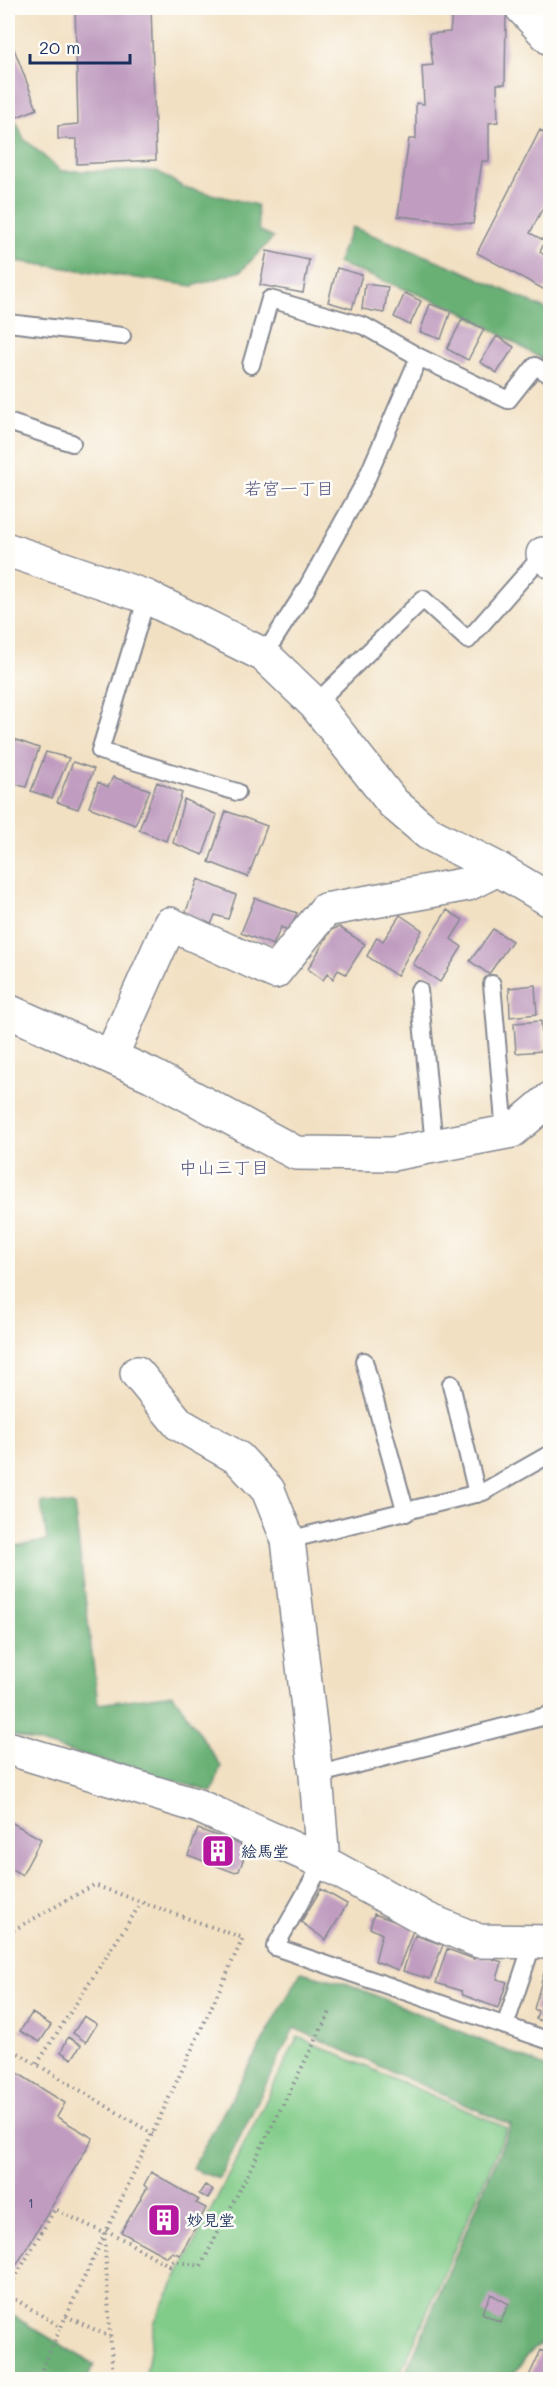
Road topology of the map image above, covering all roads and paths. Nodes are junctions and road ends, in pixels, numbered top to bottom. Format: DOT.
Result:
graph roads {
  1 [pos="522,8"];
  2 [pos="550,38"];
  3 [pos="8,323"];
  4 [pos="122,336"];
  5 [pos="419,357"];
  6 [pos="251,365"];
  7 [pos="550,375"];
  8 [pos="8,422"];
  9 [pos="72,443"];
  10 [pos="8,550"];
  11 [pos="548,553"];
  12 [pos="147,597"];
  13 [pos="264,655"];
  14 [pos="315,704"];
  15 [pos="237,792"];
  16 [pos="498,869"];
  17 [pos="550,900"];
  18 [pos="492,984"];
  19 [pos="419,990"];
  20 [pos="8,1011"];
  21 [pos="111,1056"];
  22 [pos="550,1098"];
  23 [pos="505,1133"];
  24 [pos="434,1146"];
  25 [pos="364,1361"];
  26 [pos="137,1373"];
  27 [pos="451,1383"];
  28 [pos="550,1454"];
  29 [pos="477,1494"];
  30 [pos="406,1513"];
  31 [pos="288,1540"];
  32 [pos="550,1715"];
  33 [pos="8,1748"];
  34 [pos="316,1775"];
  35 [pos="323,1862"];
  36 [pos="141,1903"];
  37 [pos="8,1933"];
  38 [pos="542,1942"];
  39 [pos="330,2012"];
  40 [pos="505,2026"];
  41 [pos="550,2041"];
  42 [pos="8,2046"];
  43 [pos="37,2064"];
  44 [pos="153,2134"];
  45 [pos="105,2231"];
  46 [pos="8,2289"];
  47 [pos="8,2295"];
  48 [pos="66,2316"];
  49 [pos="61,2326"];
  50 [pos="110,2337"];
  51 [pos="37,2379"];
  52 [pos="112,2379"];
  1 -- 2 [label="street"];
  3 -- 4 [label="lane"];
  5 -- 6 [label="lane"];
  5 -- 7 [label="lane"];
  5 -- 13 [label="lane"];
  8 -- 9 [label="lane"];
  10 -- 12 [label="street"];
  11 -- 14 [label="lane"];
  12 -- 13 [label="street"];
  12 -- 15 [label="lane"];
  13 -- 14 [label="street"];
  14 -- 16 [label="street"];
  16 -- 17 [label="street"];
  16 -- 21 [label="street"];
  18 -- 23 [label="lane"];
  19 -- 24 [label="lane"];
  20 -- 21 [label="street"];
  21 -- 24 [label="street"];
  22 -- 23 [label="street"];
  23 -- 24 [label="street"];
  25 -- 30 [label="lane"];
  26 -- 31 [label="street"];
  27 -- 29 [label="lane"];
  28 -- 29 [label="lane"];
  29 -- 30 [label="lane"];
  30 -- 31 [label="lane"];
  31 -- 34 [label="street"];
  32 -- 34 [label="lane"];
  33 -- 35 [label="street"];
  34 -- 35 [label="street"];
  35 -- 38 [label="street"];
  35 -- 40 [label="lane"];
  36 -- 37 [label="path"];
  36 -- 43 [label="path"];
  36 -- 44 [label="path"];
  38 -- 40 [label="lane"];
  39 -- 45 [label="path"];
  40 -- 41 [label="lane"];
  42 -- 43 [label="path"];
  43 -- 44 [label="path"];
  44 -- 45 [label="path"];
  45 -- 46 [label="path"];
  45 -- 48 [label="path"];
  45 -- 50 [label="path"];
  47 -- 49 [label="path"];
  48 -- 49 [label="path"];
  48 -- 50 [label="path"];
  49 -- 51 [label="path"];
  50 -- 52 [label="path"];
}
